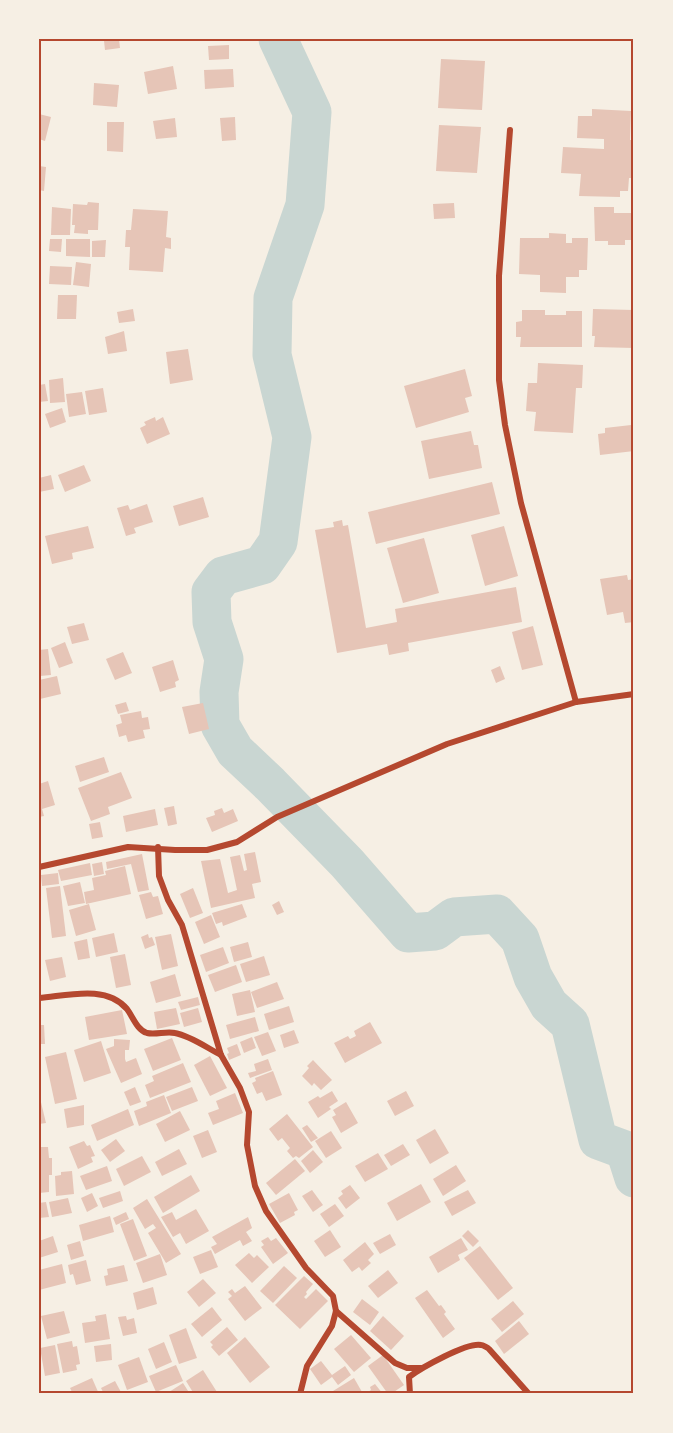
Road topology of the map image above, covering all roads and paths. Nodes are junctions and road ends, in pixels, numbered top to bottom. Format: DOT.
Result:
graph roads {
  1 [pos="510,130"];
  2 [pos="634,694"];
  3 [pos="576,702"];
  4 [pos="158,848"];
  5 [pos="39,867"];
  6 [pos="39,998"];
  7 [pos="221,1055"];
  8 [pos="336,1311"];
  9 [pos="421,1368"];
  10 [pos="300,1394"];
  11 [pos="410,1394"];
  12 [pos="529,1394"];
  1 -- 3 [label="street"];
  2 -- 3 [label="street"];
  3 -- 4 [label="street"];
  4 -- 5 [label="street"];
  4 -- 7 [label="street"];
  6 -- 7 [label="street"];
  7 -- 8 [label="street"];
  8 -- 9 [label="street"];
  8 -- 10 [label="street"];
  9 -- 11 [label="street"];
  9 -- 12 [label="street"];
}
